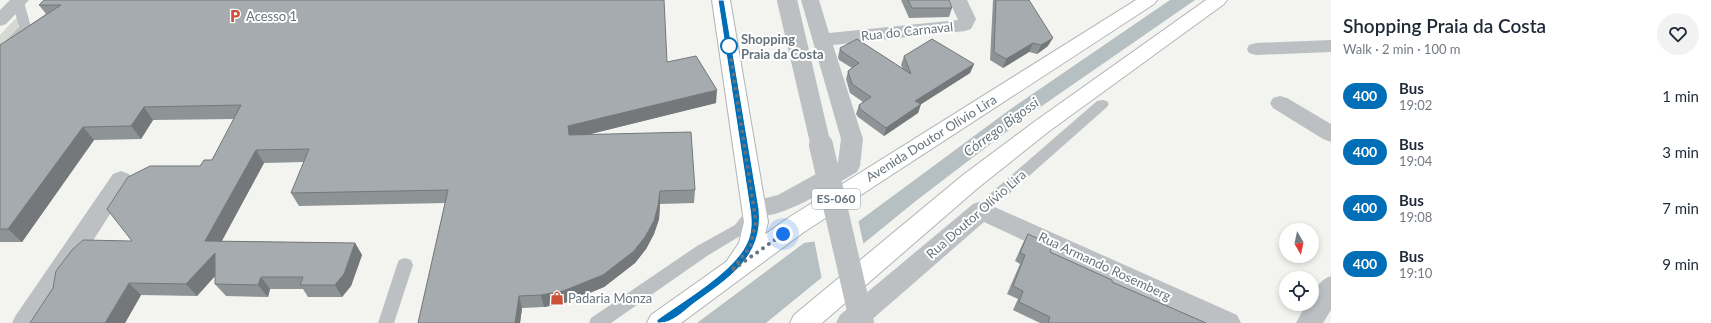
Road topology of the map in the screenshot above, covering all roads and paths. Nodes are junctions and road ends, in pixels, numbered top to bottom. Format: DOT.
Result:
graph roads {
  1 [pos="721,0"];
  2 [pos="787,0"];
  3 [pos="810,0"];
  4 [pos="958,0"];
  5 [pos="1148,0"];
  6 [pos="1218,0"];
  7 [pos="19,1"];
  8 [pos="0,20"];
  9 [pos="822,40"];
  10 [pos="1331,46"];
  11 [pos="1256,49"];
  12 [pos="0,54"];
  13 [pos="1280,103"];
  14 [pos="1102,104"];
  15 [pos="1331,134"];
  16 [pos="121,180"];
  17 [pos="754,209"];
  18 [pos="981,210"];
  19 [pos="405,265"];
  20 [pos="731,271"];
  21 [pos="1331,287"];
  22 [pos="25,323"];
  23 [pos="386,323"];
  24 [pos="597,323"];
  25 [pos="660,323"];
  26 [pos="803,323"];
  27 [pos="849,323"];
  28 [pos="862,323"];
  29 [pos="1228,323"];
  30 [pos="1309,323"];
  1 -- 17 [label="main road"];
  2 -- 28 [label="street, bridge"];
  3 -- 9 [label="street"];
  4 -- 9 [label="street, Rua do Carnaval"];
  5 -- 20 [label="main road, Avenida Doutor Olívio Lira / ES-060"];
  6 -- 26 [label="main road"];
  7 -- 8 [label="street"];
  7 -- 12 [label="lane"];
  9 -- 17 [label="street"];
  10 -- 11 [label="street"];
  13 -- 15 [label="street"];
  14 -- 18 [label="lane, Rua Doutor Olívio Lira"];
  16 -- 22 [label="street"];
  17 -- 20 [label="main road"];
  17 -- 24 [label="lane"];
  18 -- 27 [label="street, Rua Doutor Olívio Lira"];
  18 -- 29 [label="street, Rua Armando Rosemberg"];
  19 -- 23 [label="lane"];
  20 -- 25 [label="main road, Avenida Doutor Olívio Lira / ES-060"];
  21 -- 30 [label="street"];
}
